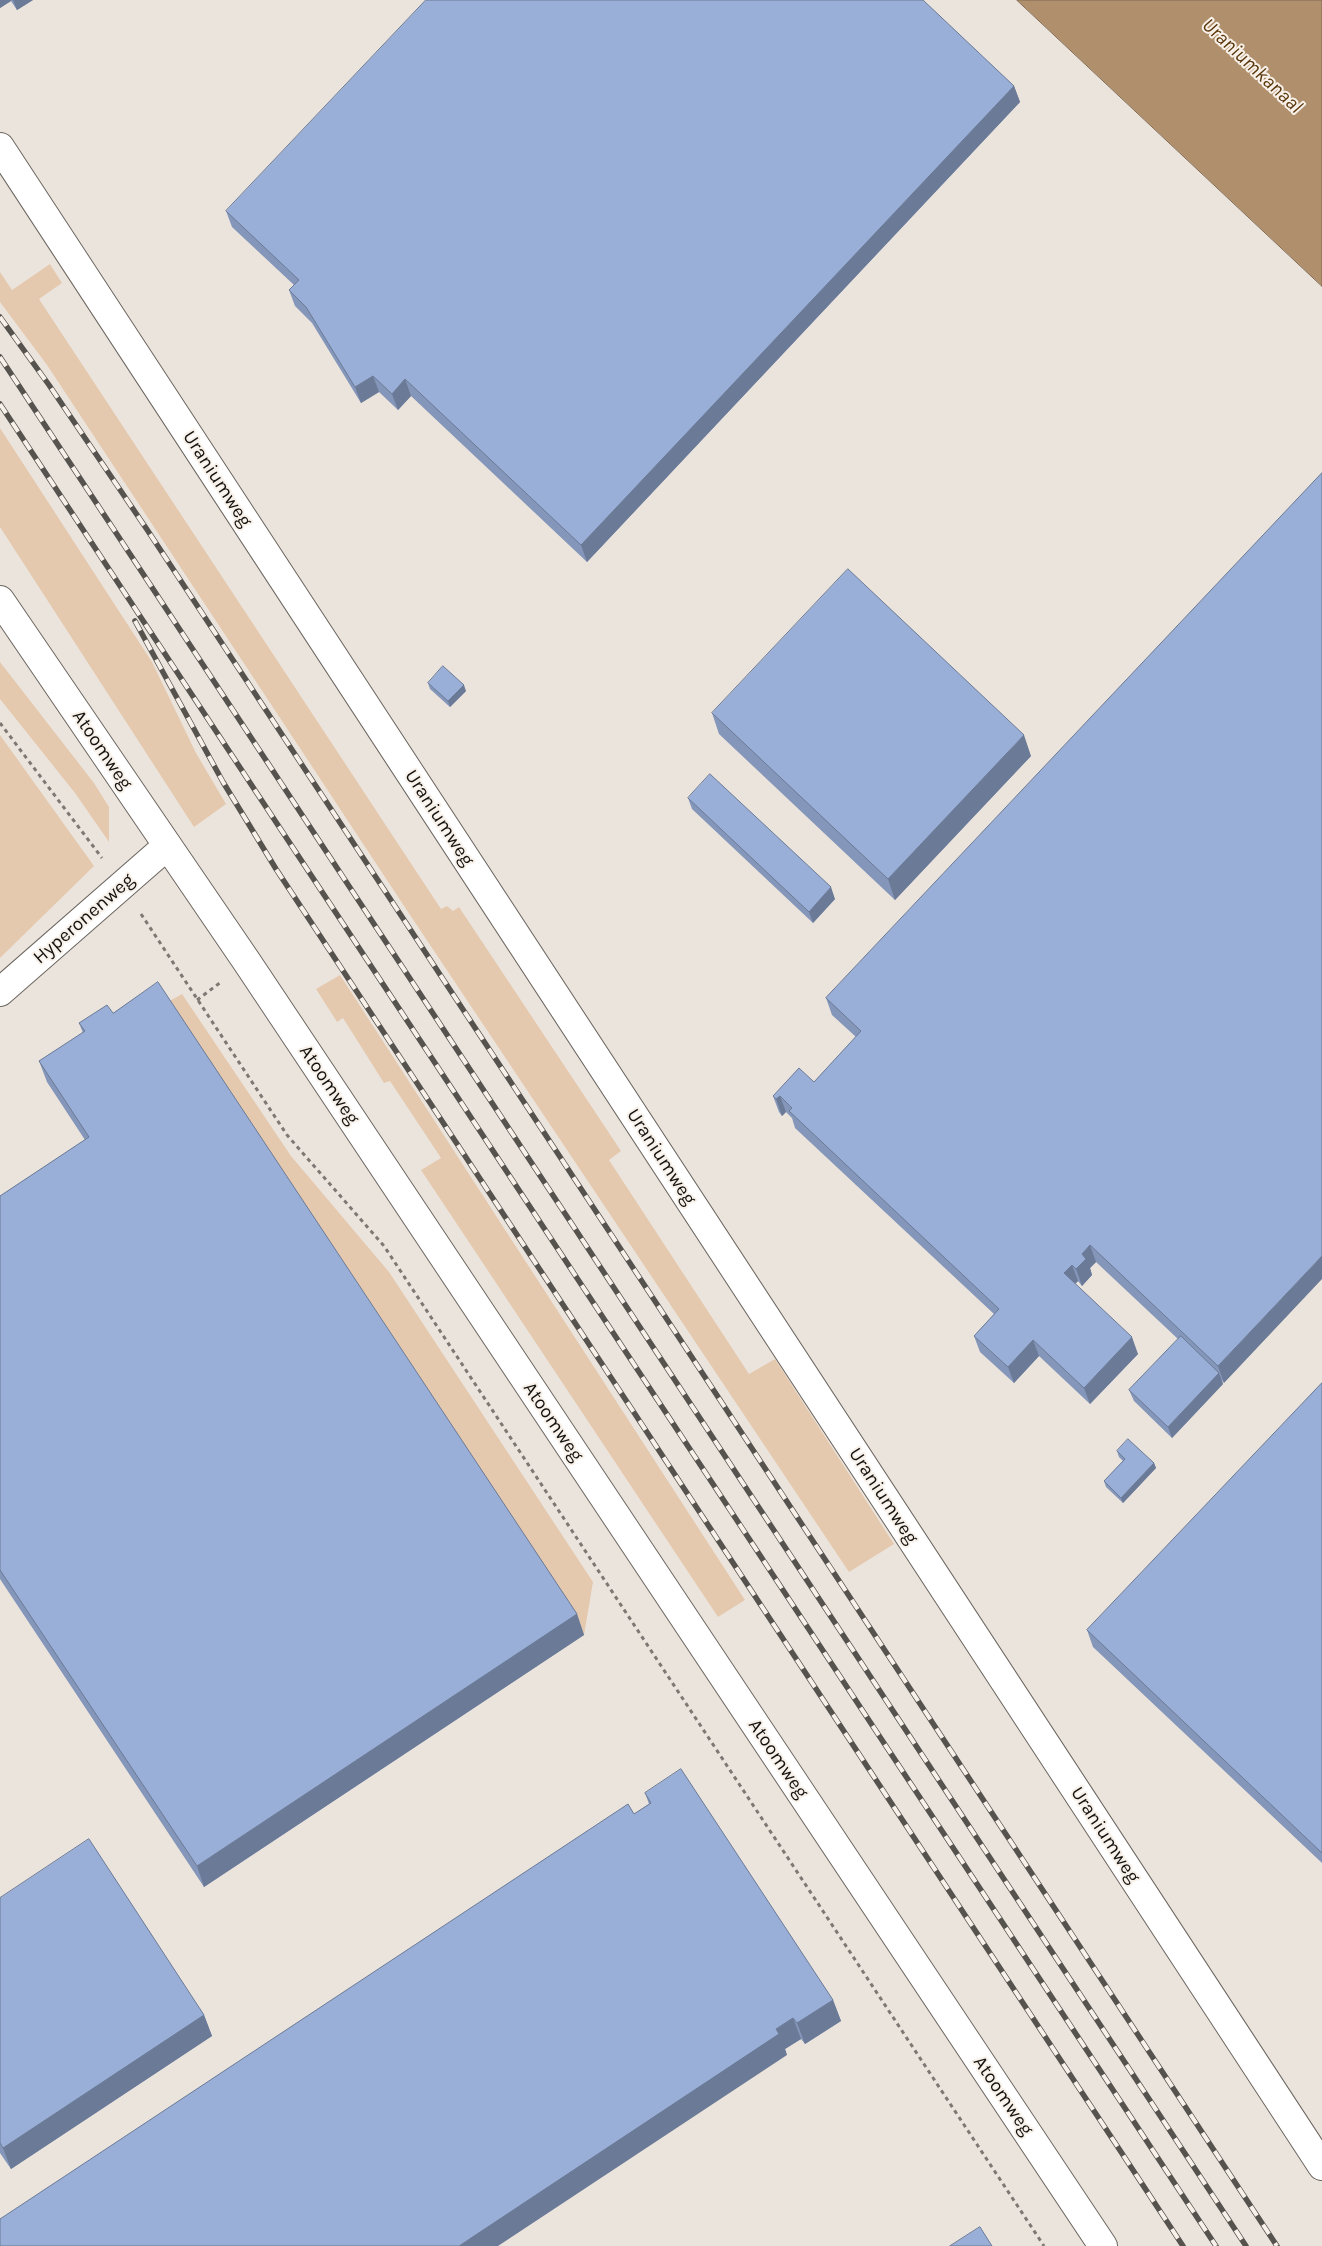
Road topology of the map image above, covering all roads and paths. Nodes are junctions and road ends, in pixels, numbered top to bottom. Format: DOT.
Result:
graph roads {
  1 [pos="0,147"];
  2 [pos="0,600"];
  3 [pos="0,723"];
  4 [pos="167,846"];
  5 [pos="124,885"];
  6 [pos="0,992"];
  7 [pos="1318,2155"];
  8 [pos="1044,2246"];
  9 [pos="1103,2246"];
  1 -- 7 [label="street, Uraniumweg"];
  2 -- 4 [label="street, Atoomweg"];
  3 -- 5 [label="path"];
  4 -- 5 [label="street, Hyperonenweg"];
  4 -- 9 [label="street, Atoomweg"];
  5 -- 6 [label="street, Hyperonenweg"];
  5 -- 8 [label="path"];
}
